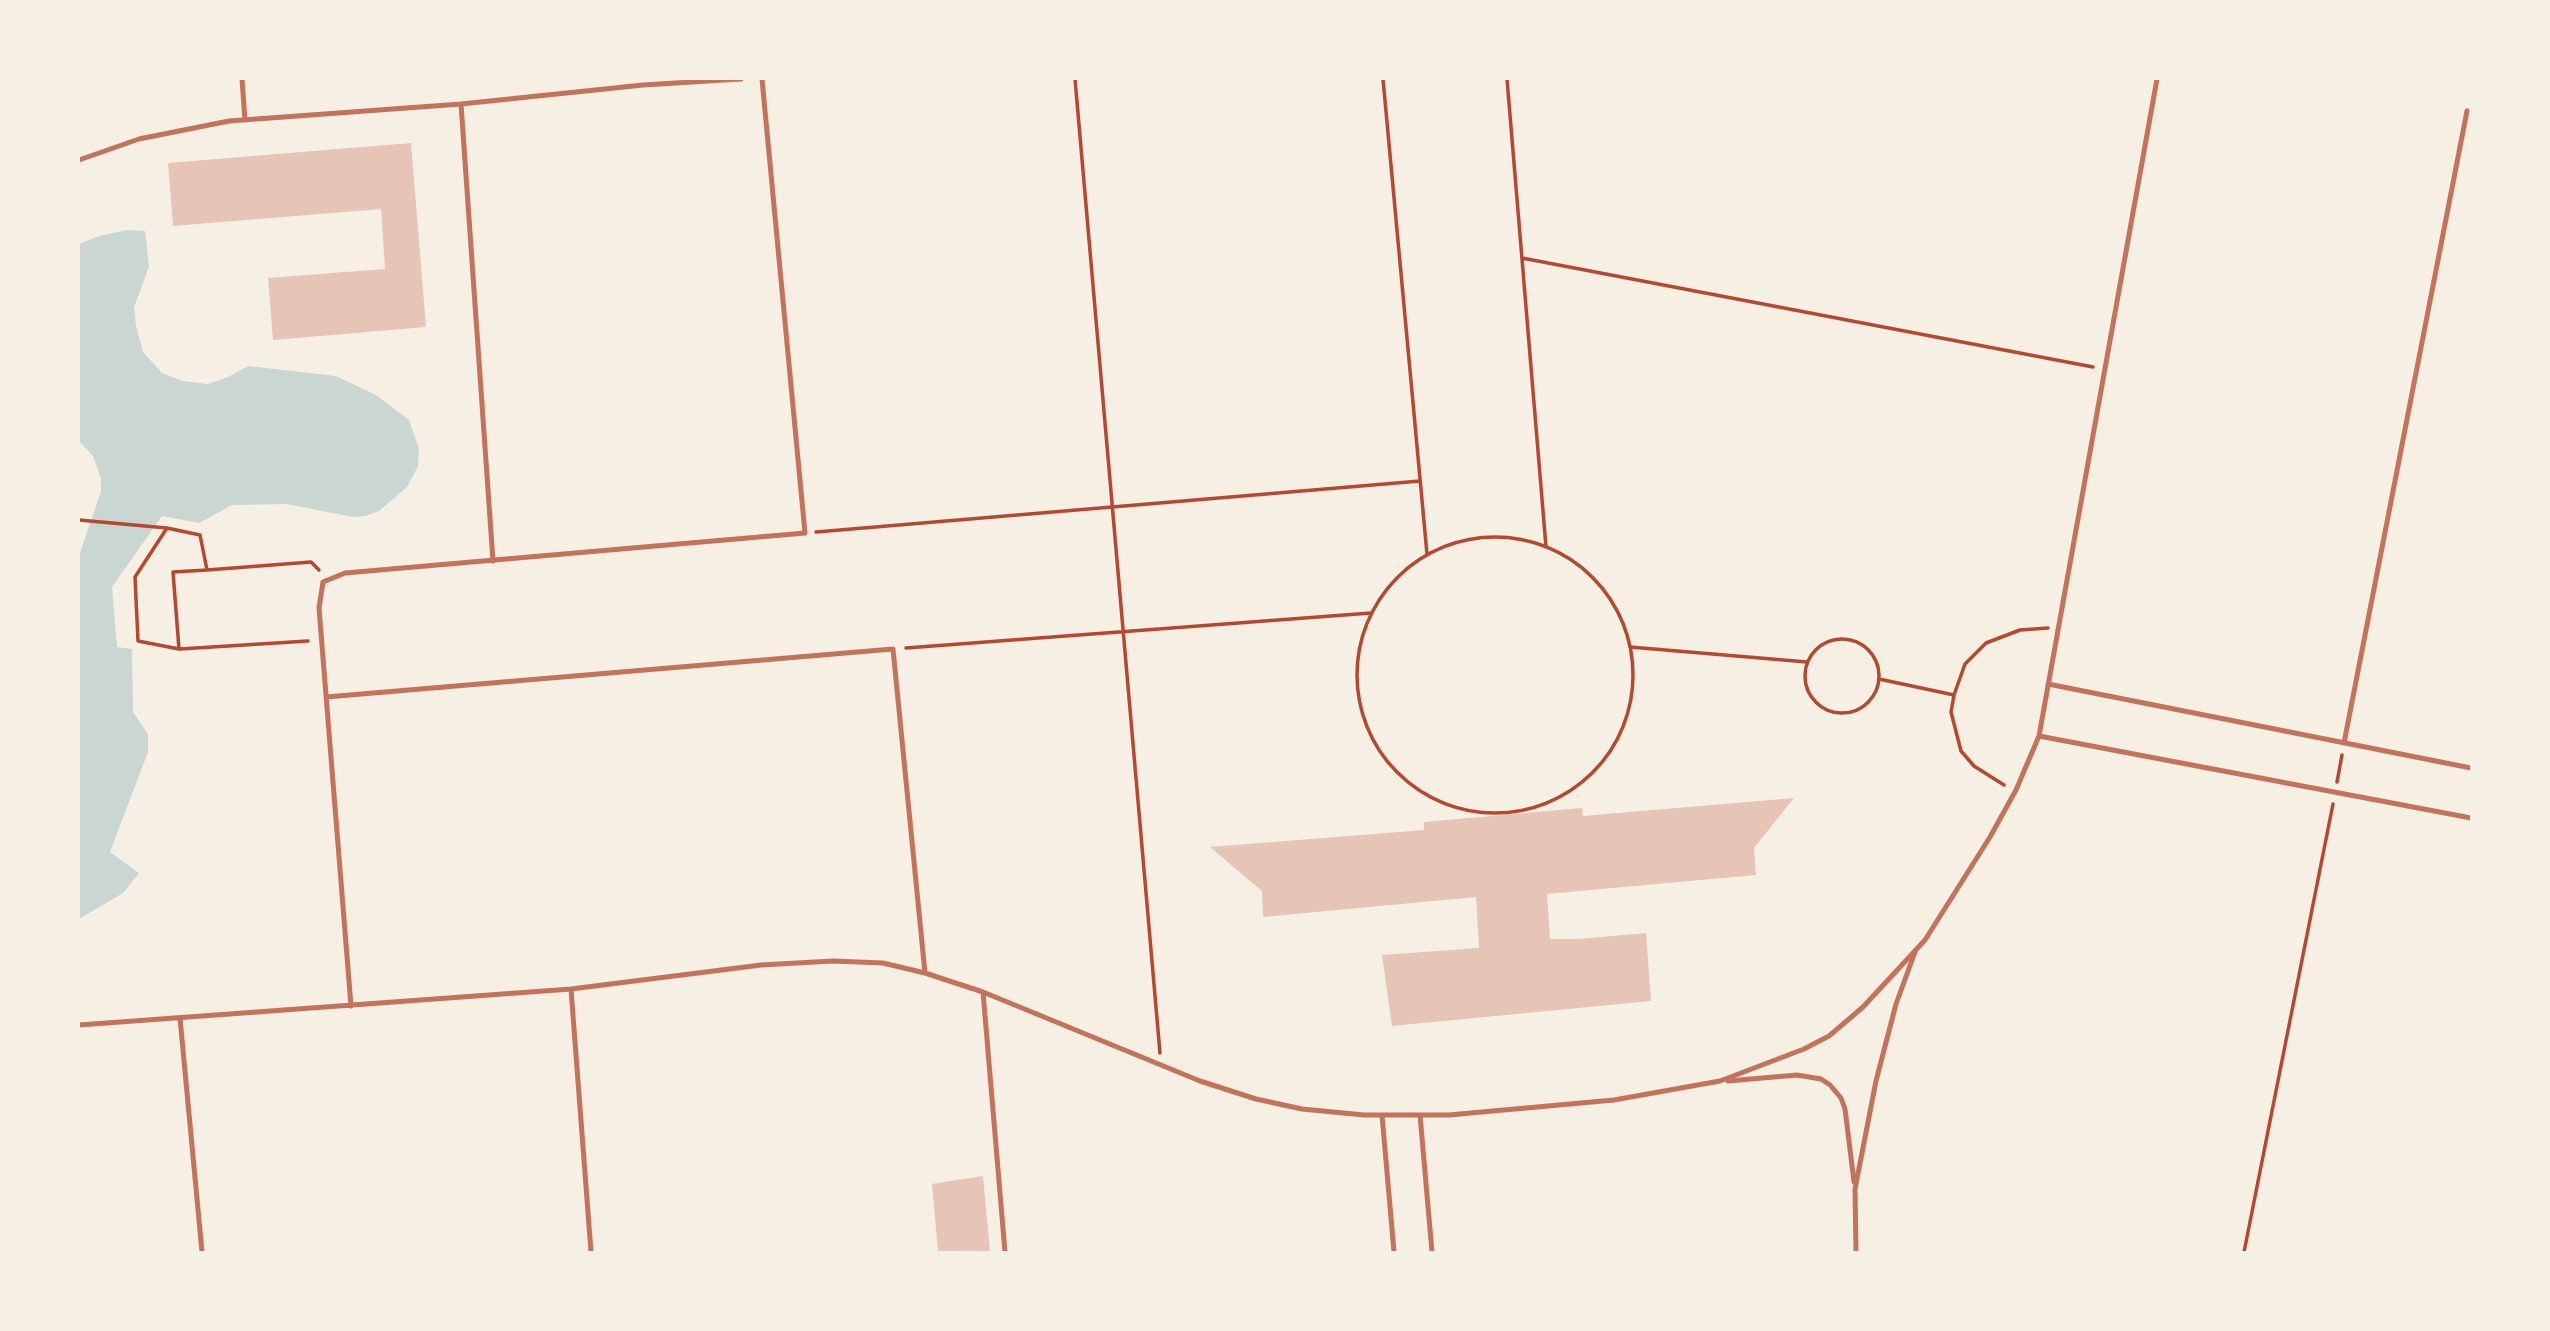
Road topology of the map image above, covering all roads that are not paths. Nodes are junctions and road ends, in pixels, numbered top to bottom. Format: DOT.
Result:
graph roads {
  1 [pos="242,79"];
  2 [pos="741,79"];
  3 [pos="762,79"];
  4 [pos="2157,79"];
  5 [pos="461,104"];
  6 [pos="2467,111"];
  7 [pos="245,120"];
  8 [pos="79,160"];
  9 [pos="493,561"];
  10 [pos="2048,684"];
  11 [pos="326,697"];
  12 [pos="2039,736"];
  13 [pos="2344,743"];
  14 [pos="2471,768"];
  15 [pos="2471,818"];
  16 [pos="1916,949"];
  17 [pos="925,973"];
  18 [pos="571,989"];
  19 [pos="983,992"];
  20 [pos="351,1006"];
  21 [pos="180,1018"];
  22 [pos="79,1025"];
  23 [pos="1720,1081"];
  24 [pos="1382,1115"];
  25 [pos="1420,1115"];
  26 [pos="1854,1189"];
  27 [pos="202,1252"];
  28 [pos="591,1252"];
  29 [pos="1005,1252"];
  30 [pos="1394,1252"];
  31 [pos="1432,1252"];
  32 [pos="1856,1252"];
  1 -- 7 [label="lane"];
  2 -- 5 [label="lane"];
  3 -- 9 [label="lane"];
  4 -- 10 [label="lane"];
  5 -- 7 [label="lane"];
  5 -- 9 [label="lane"];
  6 -- 13 [label="lane"];
  7 -- 8 [label="lane"];
  9 -- 11 [label="lane"];
  10 -- 12 [label="lane"];
  10 -- 13 [label="lane"];
  11 -- 17 [label="lane"];
  11 -- 20 [label="lane"];
  12 -- 15 [label="lane"];
  12 -- 16 [label="lane"];
  13 -- 14 [label="lane"];
  16 -- 23 [label="lane"];
  16 -- 26 [label="lane"];
  17 -- 18 [label="lane"];
  17 -- 19 [label="lane"];
  18 -- 20 [label="lane"];
  18 -- 28 [label="lane"];
  19 -- 24 [label="lane"];
  19 -- 29 [label="lane"];
  20 -- 21 [label="lane"];
  21 -- 22 [label="lane"];
  21 -- 27 [label="lane"];
  23 -- 25 [label="lane"];
  23 -- 26 [label="lane"];
  24 -- 25 [label="lane"];
  24 -- 30 [label="lane"];
  25 -- 31 [label="lane"];
  26 -- 32 [label="lane"];
}
